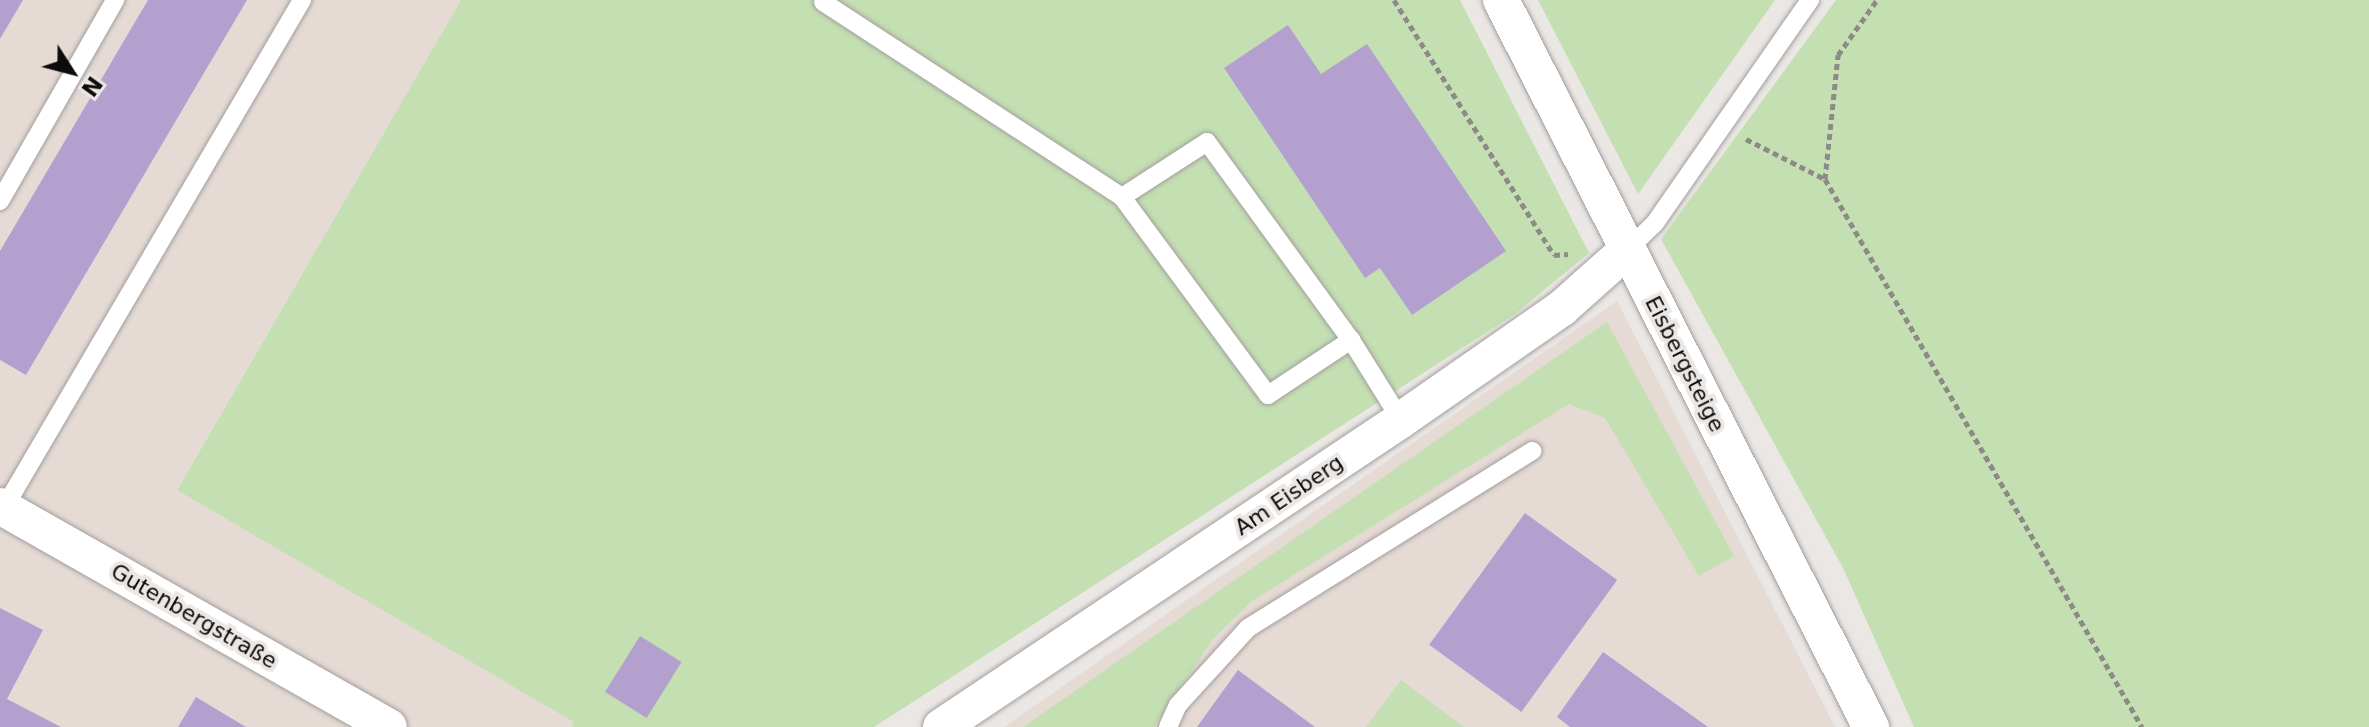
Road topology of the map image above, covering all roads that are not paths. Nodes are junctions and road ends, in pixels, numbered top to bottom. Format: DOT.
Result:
graph roads {
  1 [pos="115,0"];
  2 [pos="302,0"];
  3 [pos="1501,0"];
  4 [pos="1810,0"];
  5 [pos="823,2"];
  6 [pos="1122,197"];
  7 [pos="0,201"];
  8 [pos="1627,250"];
  9 [pos="1351,340"];
  10 [pos="1401,420"];
  11 [pos="1532,451"];
  12 [pos="2,507"];
  13 [pos="389,727"];
  14 [pos="941,727"];
  15 [pos="1168,727"];
  16 [pos="1871,727"];
  1 -- 7 [label="lane"];
  2 -- 12 [label="lane"];
  3 -- 8 [label="street, Eisbergsteige"];
  4 -- 8 [label="lane"];
  5 -- 6 [label="lane"];
  6 -- 9 [label="lane"];
  6 -- 9 [label="lane"];
  8 -- 10 [label="street, Am Eisberg"];
  8 -- 16 [label="street, Eisbergsteige"];
  9 -- 10 [label="lane"];
  10 -- 14 [label="street, Am Eisberg"];
  11 -- 15 [label="lane"];
  12 -- 13 [label="street, Gutenbergstraße"];
}
